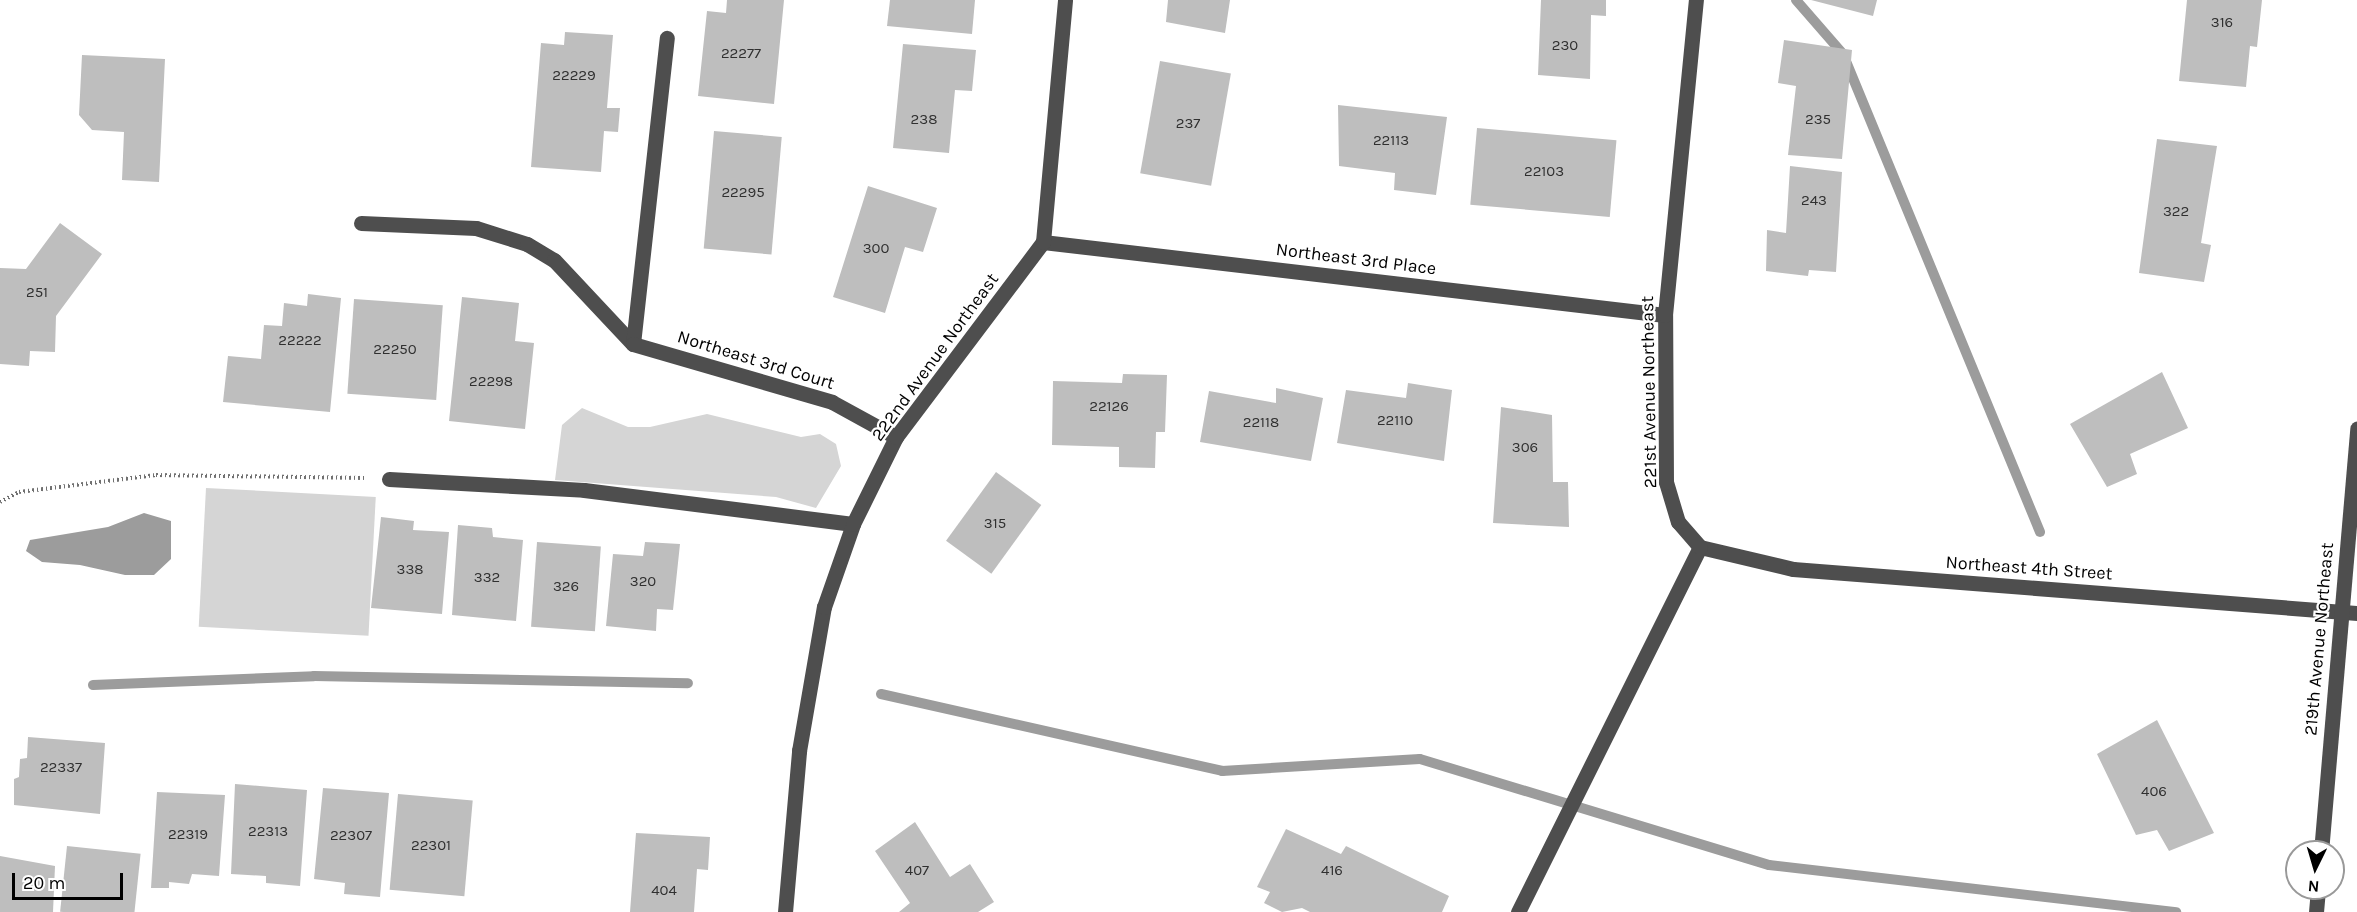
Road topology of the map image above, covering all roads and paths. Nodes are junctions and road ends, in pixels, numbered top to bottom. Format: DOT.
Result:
graph roads {
  1 [pos="1065,0"];
  2 [pos="1696,0"];
  3 [pos="667,38"];
  4 [pos="361,223"];
  5 [pos="1043,243"];
  6 [pos="1665,315"];
  7 [pos="633,344"];
  8 [pos="2357,429"];
  9 [pos="896,436"];
  10 [pos="388,479"];
  11 [pos="0,502"];
  12 [pos="853,524"];
  13 [pos="1700,547"];
  14 [pos="2339,612"];
  15 [pos="2357,613"];
  16 [pos="2322,840"];
  17 [pos="785,912"];
  18 [pos="1518,912"];
  1 -- 5 [label="street"];
  2 -- 6 [label="street, 221st Avenue Northeast"];
  3 -- 7 [label="street"];
  4 -- 7 [label="street"];
  5 -- 6 [label="street, Northeast 3rd Place"];
  5 -- 9 [label="street, 222nd Avenue Northeast"];
  6 -- 13 [label="street, 221st Avenue Northeast"];
  7 -- 9 [label="street, Northeast 3rd Court"];
  8 -- 14 [label="street, 219th Avenue Northeast"];
  9 -- 12 [label="street, 222nd Avenue Northeast"];
  10 -- 11 [label="path"];
  10 -- 12 [label="street"];
  12 -- 17 [label="street, 222nd Avenue Northeast"];
  13 -- 14 [label="street, Northeast 4th Street"];
  13 -- 18 [label="street"];
  14 -- 15 [label="street, Northeast 4th Street"];
  14 -- 16 [label="street, 219th Avenue Northeast"];
}
